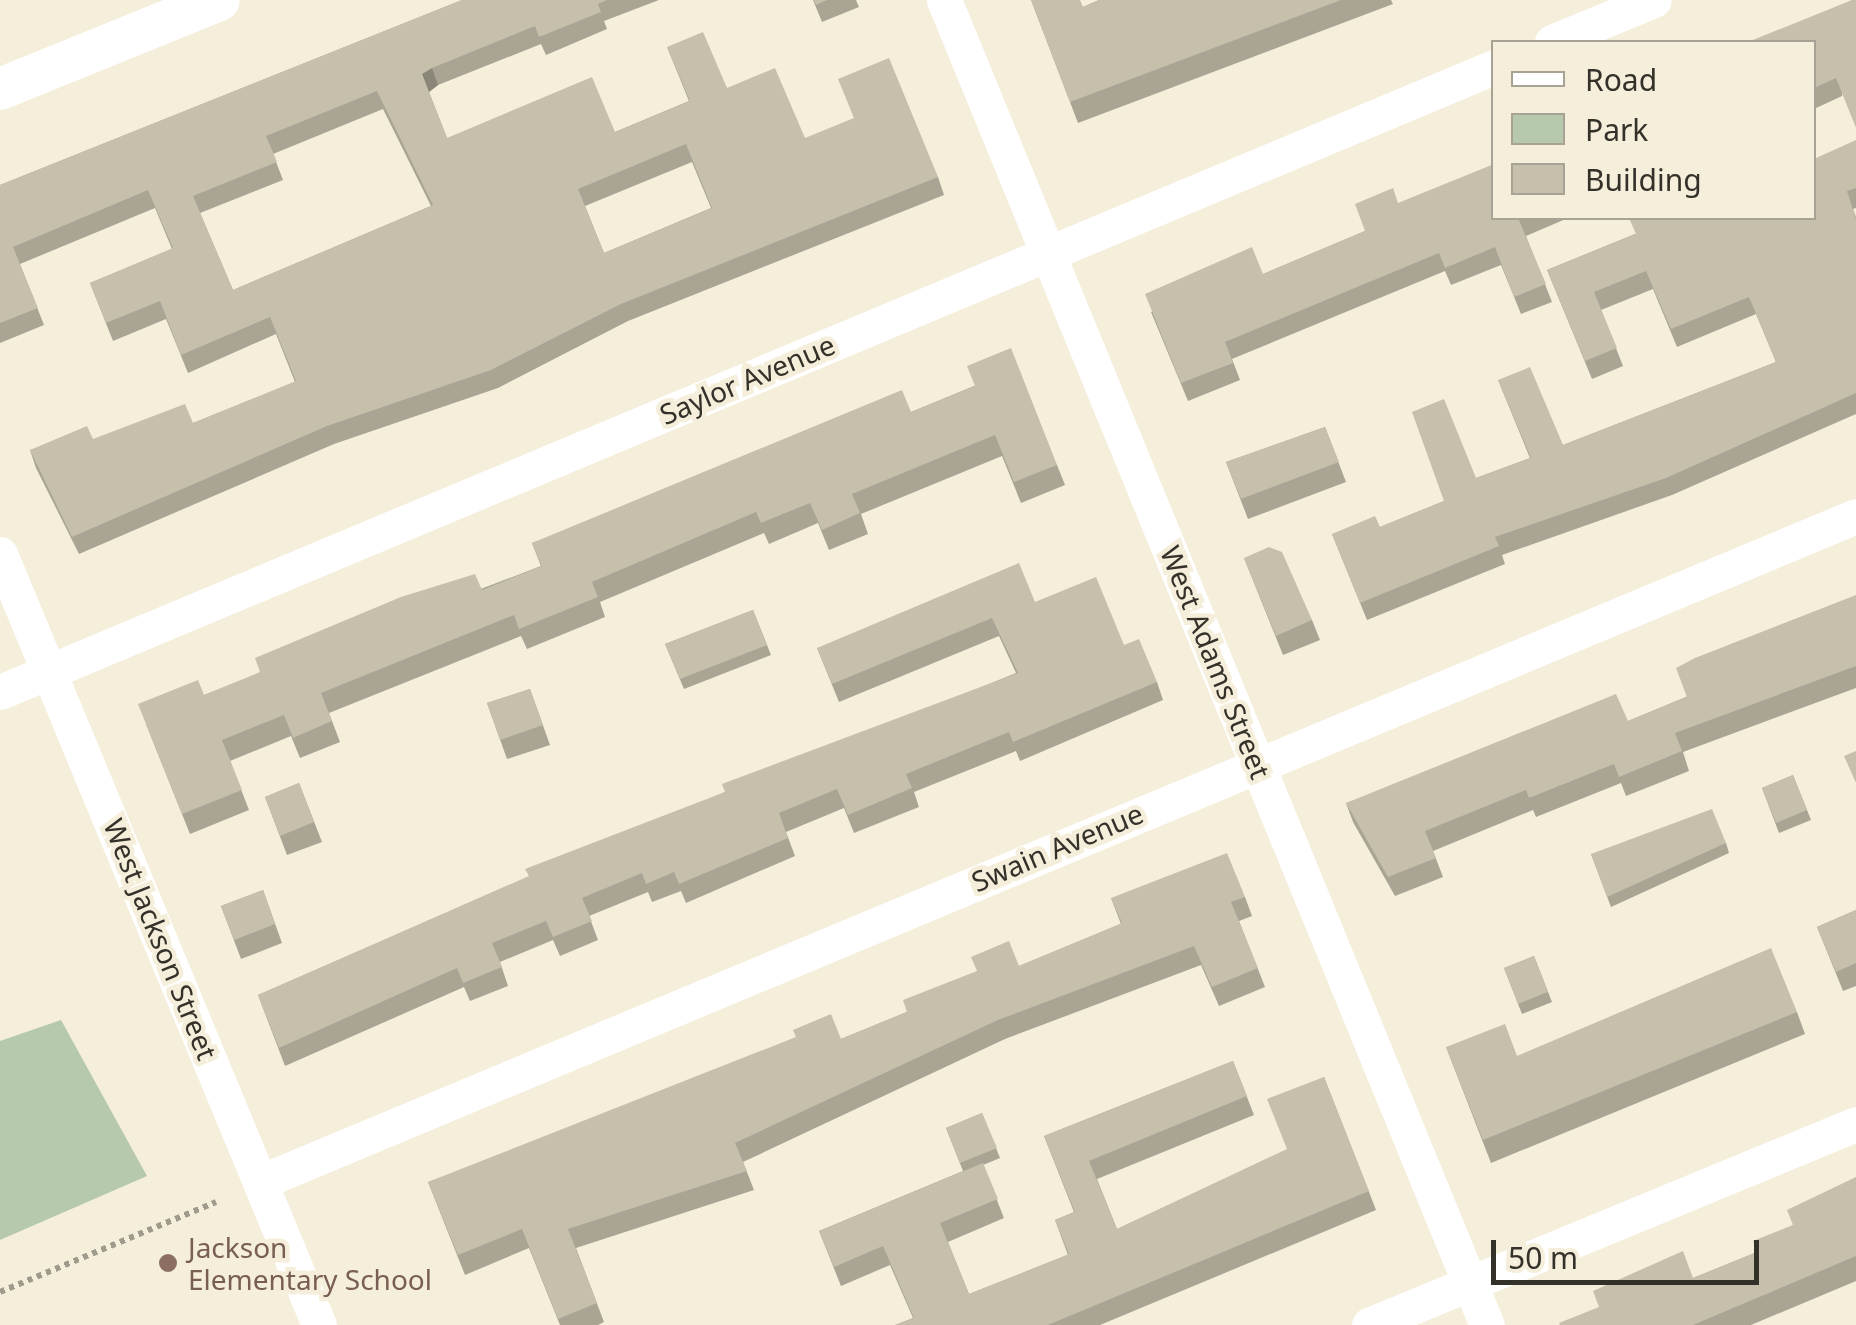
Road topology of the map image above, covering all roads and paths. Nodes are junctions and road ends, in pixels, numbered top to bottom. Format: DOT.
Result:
graph roads {
  1 [pos="219,0"];
  2 [pos="944,0"];
  3 [pos="1654,0"];
  4 [pos="1557,40"];
  5 [pos="1491,67"];
  6 [pos="0,89"];
  7 [pos="1048,252"];
  8 [pos="1856,516"];
  9 [pos="0,554"];
  10 [pos="51,671"];
  11 [pos="0,692"];
  12 [pos="1258,763"];
  13 [pos="1856,1124"];
  14 [pos="260,1182"];
  15 [pos="216,1202"];
  16 [pos="1470,1283"];
  17 [pos="0,1292"];
  18 [pos="319,1325"];
  19 [pos="1369,1325"];
  20 [pos="1487,1325"];
  1 -- 6 [label="street"];
  2 -- 7 [label="street, West Adams Street"];
  3 -- 4 [label="street"];
  5 -- 7 [label="street, Saylor Avenue"];
  7 -- 10 [label="street, Saylor Avenue"];
  7 -- 12 [label="street, West Adams Street"];
  8 -- 12 [label="street, Swain Avenue"];
  9 -- 10 [label="street, West Jackson Street"];
  10 -- 11 [label="street, Saylor Avenue"];
  10 -- 14 [label="street, West Jackson Street"];
  12 -- 14 [label="street, Swain Avenue"];
  12 -- 16 [label="street, West Adams Street"];
  13 -- 16 [label="street"];
  14 -- 18 [label="street, West Jackson Street"];
  15 -- 17 [label="path"];
  16 -- 19 [label="street"];
  16 -- 20 [label="street, West Adams Street"];
}
